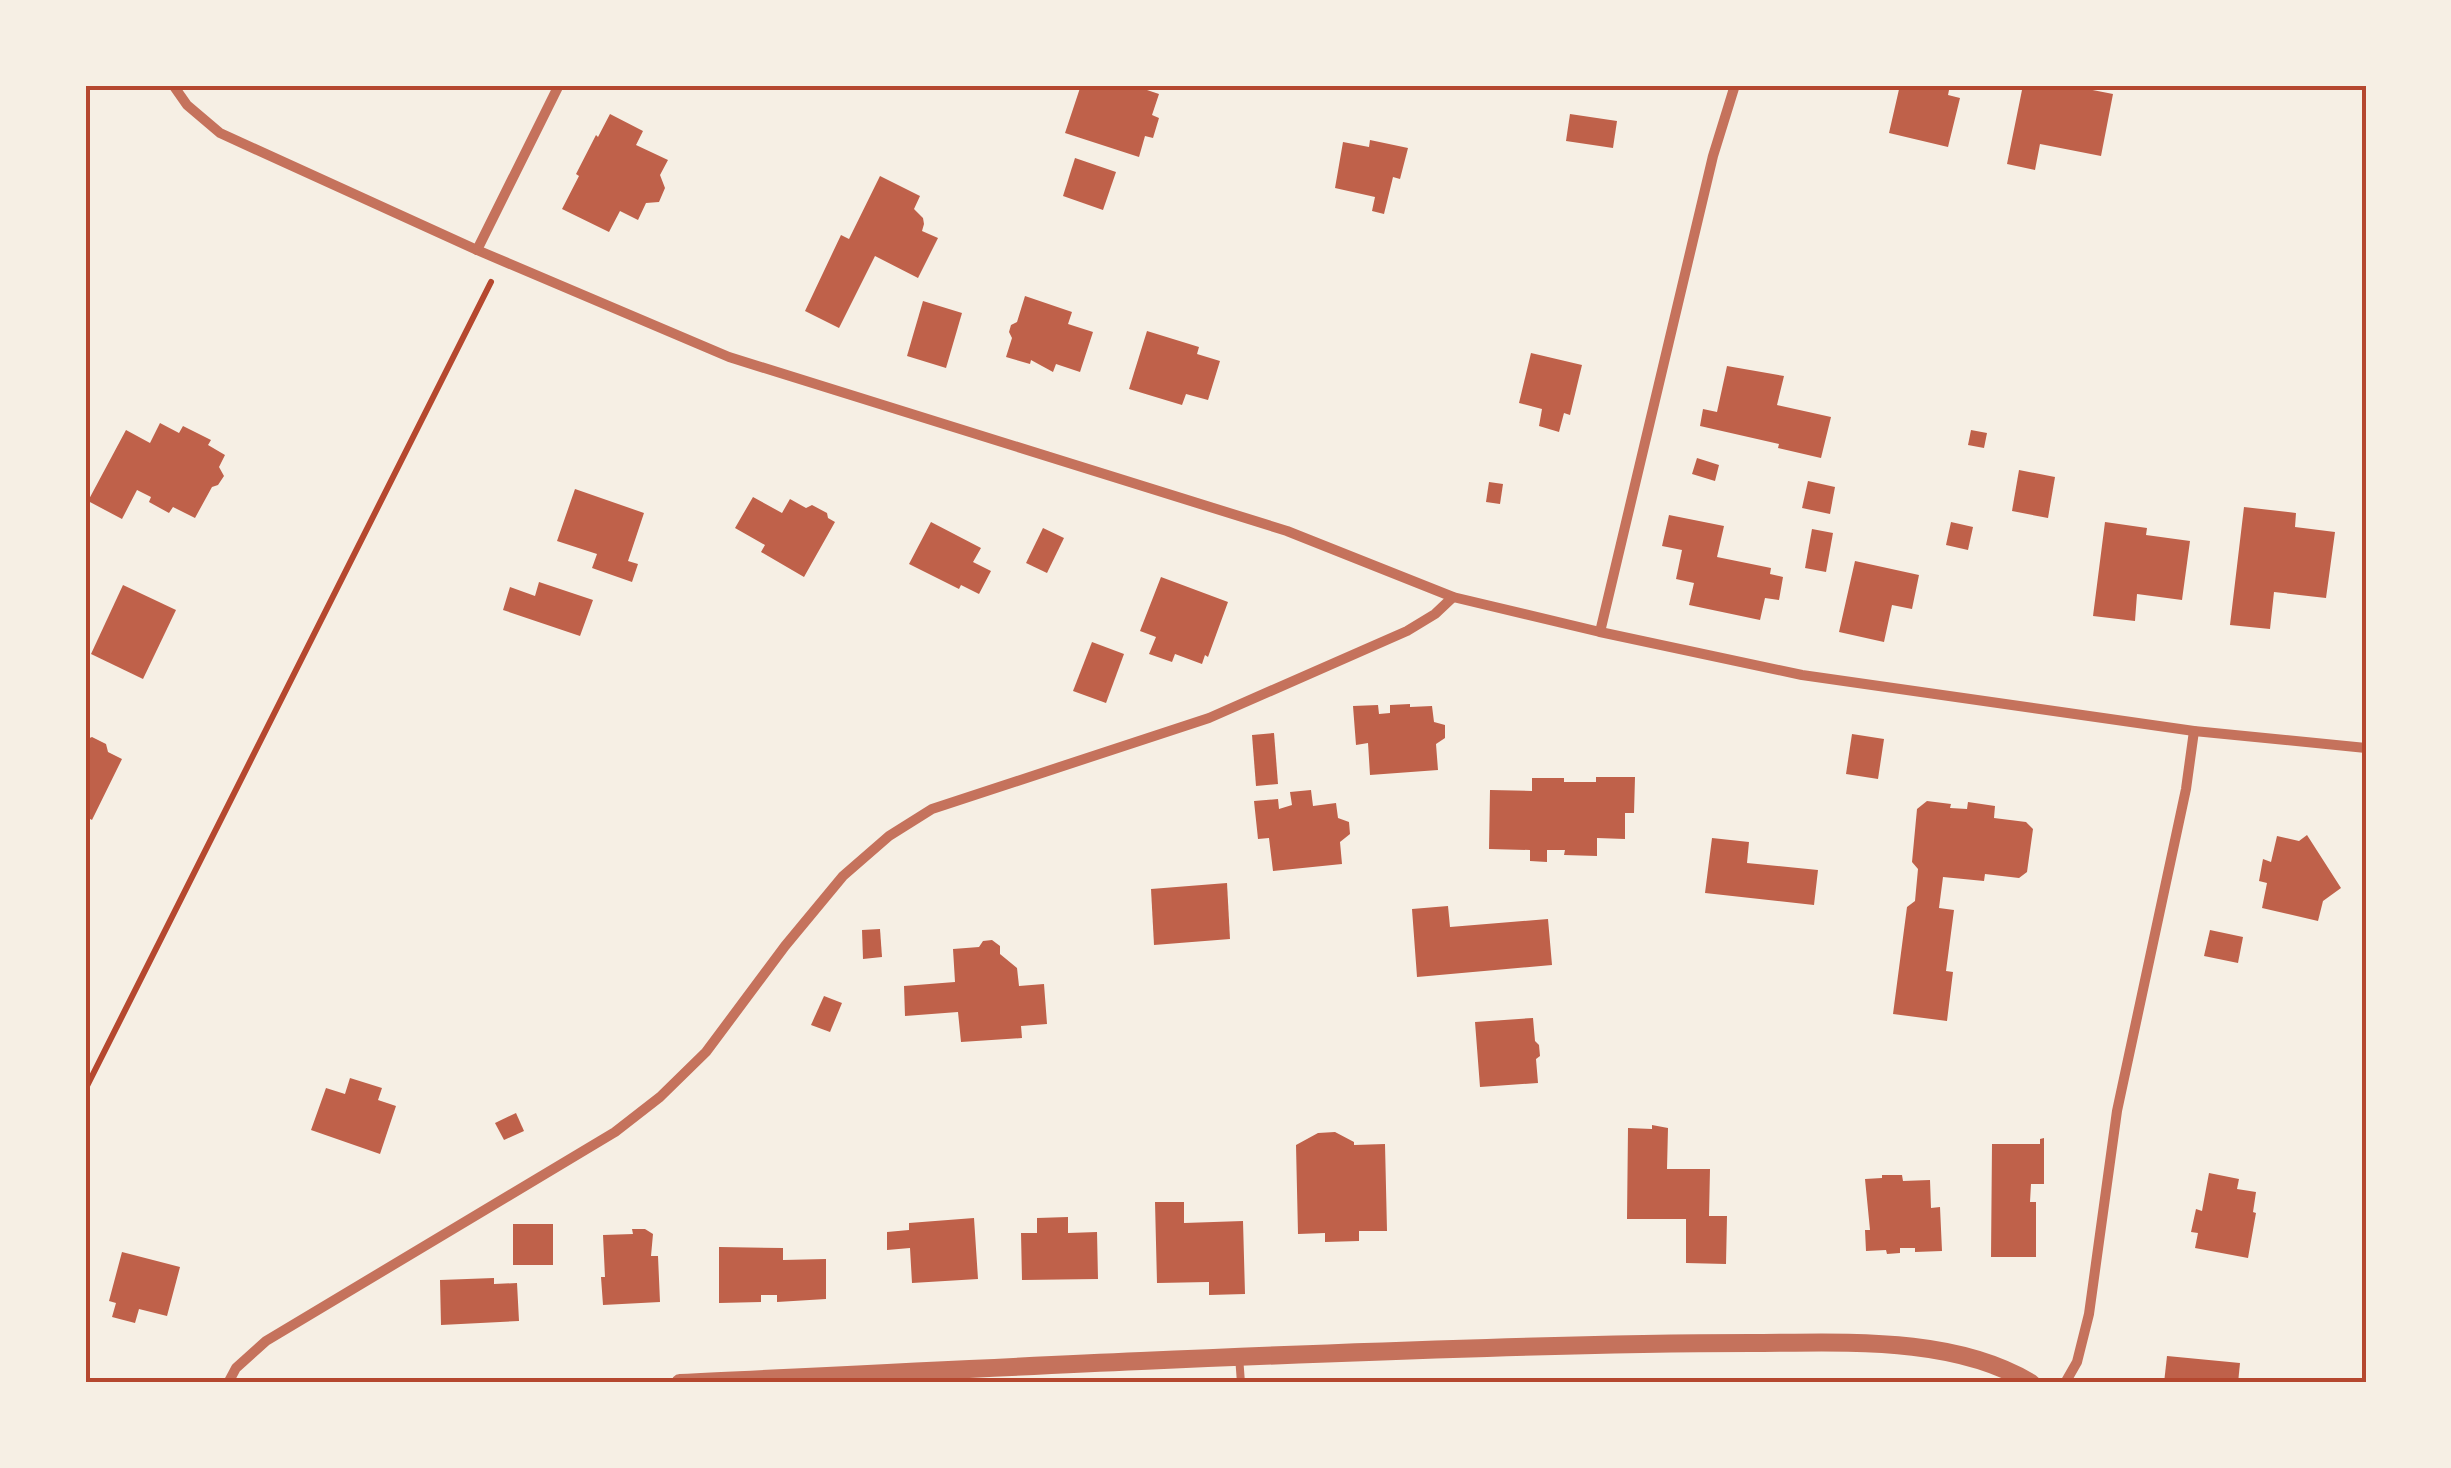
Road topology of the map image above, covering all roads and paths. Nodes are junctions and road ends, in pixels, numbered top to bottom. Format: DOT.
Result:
graph roads {
  1 [pos="172,85"];
  2 [pos="559,85"];
  3 [pos="1735,85"];
  4 [pos="477,250"];
  5 [pos="502,261"];
  6 [pos="1453,597"];
  7 [pos="1600,632"];
  8 [pos="2194,730"];
  9 [pos="2366,748"];
  10 [pos="85,1090"];
  11 [pos="1240,1356"];
  12 [pos="228,1383"];
  13 [pos="680,1383"];
  14 [pos="1241,1383"];
  15 [pos="2031,1383"];
  16 [pos="2065,1383"];
  1 -- 4 [label="street"];
  2 -- 4 [label="street"];
  3 -- 7 [label="street"];
  4 -- 5 [label="street"];
  5 -- 6 [label="street"];
  5 -- 10 [label="path"];
  6 -- 7 [label="street"];
  6 -- 12 [label="street"];
  7 -- 8 [label="street"];
  8 -- 9 [label="street"];
  8 -- 16 [label="street"];
  11 -- 13 [label="street"];
  11 -- 14 [label="lane"];
  11 -- 15 [label="street"];
}
